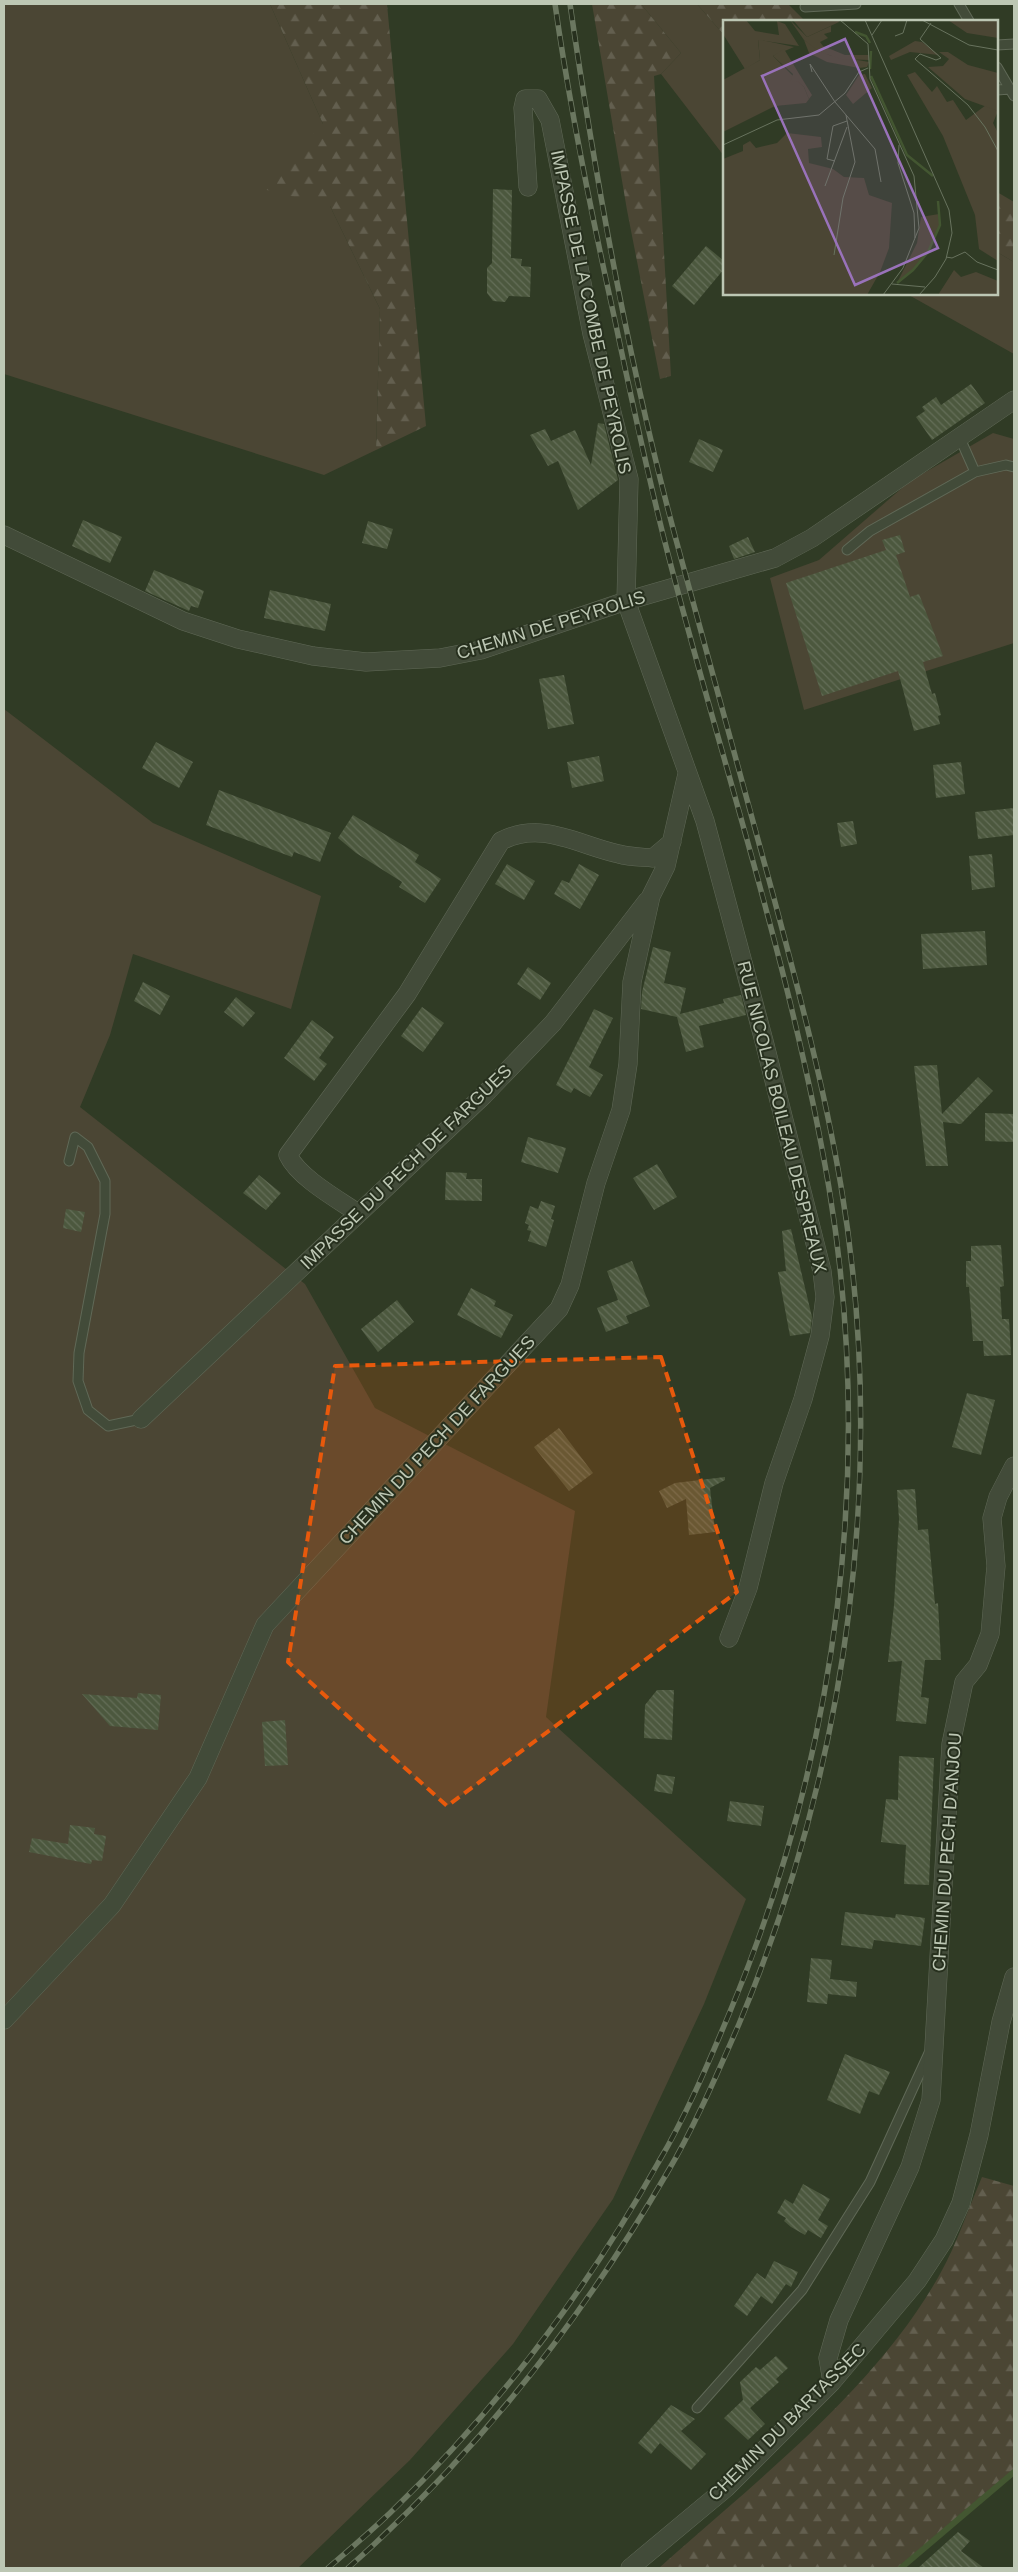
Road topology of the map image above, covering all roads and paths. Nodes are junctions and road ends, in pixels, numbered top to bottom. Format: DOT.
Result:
graph roads {
  1 [pos="856,4"];
  2 [pos="959,4"];
  3 [pos="805,7"];
  4 [pos="968,20"];
  5 [pos="1014,44"];
  6 [pos="998,45"];
  7 [pos="998,70"];
  8 [pos="998,90"];
  9 [pos="1012,92"];
  10 [pos="528,187"];
  11 [pos="1013,401"];
  12 [pos="960,436"];
  13 [pos="1014,467"];
  14 [pos="975,472"];
  15 [pos="4,535"];
  16 [pos="847,550"];
  17 [pos="626,601"];
  18 [pos="687,774"];
  19 [pos="672,841"];
  20 [pos="651,896"];
  21 [pos="69,1161"];
  22 [pos="358,1213"];
  23 [pos="141,1419"];
  24 [pos="1014,1466"];
  25 [pos="729,1638"];
  26 [pos="1014,1977"];
  27 [pos="4,2020"];
  28 [pos="934,2042"];
  29 [pos="832,2382"];
  30 [pos="697,2408"];
  31 [pos="630,2568"];
  1 -- 3 [label="lane"];
  2 -- 4 [label="lane"];
  5 -- 6 [label="lane"];
  7 -- 9 [label="lane"];
  8 -- 9 [label="lane"];
  10 -- 17 [label="street, IMPASSE DE LA COMBE DE PEYROLIS"];
  11 -- 12 [label="street, CHEMIN DE PEYROLIS"];
  12 -- 14 [label="lane"];
  12 -- 17 [label="street, CHEMIN DE PEYROLIS"];
  13 -- 14 [label="lane"];
  14 -- 16 [label="lane"];
  15 -- 17 [label="street, CHEMIN DE PEYROLIS"];
  17 -- 18 [label="street, RUE NICOLAS BOILEAU DESPREAUX"];
  18 -- 19 [label="street, CHEMIN DU PECH DE FARGUES"];
  18 -- 25 [label="street, RUE NICOLAS BOILEAU DESPREAUX"];
  19 -- 20 [label="street, CHEMIN DU PECH DE FARGUES"];
  19 -- 22 [label="street"];
  20 -- 22 [label="street, IMPASSE DU PECH DE FARGUES"];
  20 -- 27 [label="street, CHEMIN DU PECH DE FARGUES"];
  21 -- 23 [label="lane"];
  22 -- 23 [label="street, IMPASSE DU PECH DE FARGUES"];
  24 -- 28 [label="street, CHEMIN DU PECH D'ANJOU"];
  26 -- 29 [label="street, CHEMIN DU BARTASSEC"];
  28 -- 29 [label="street, CHEMIN DU PECH D'ANJOU"];
  28 -- 30 [label="lane, CHEMIN DU PECH D'ANJOU"];
  29 -- 31 [label="street, CHEMIN DU BARTASSEC"];
}
